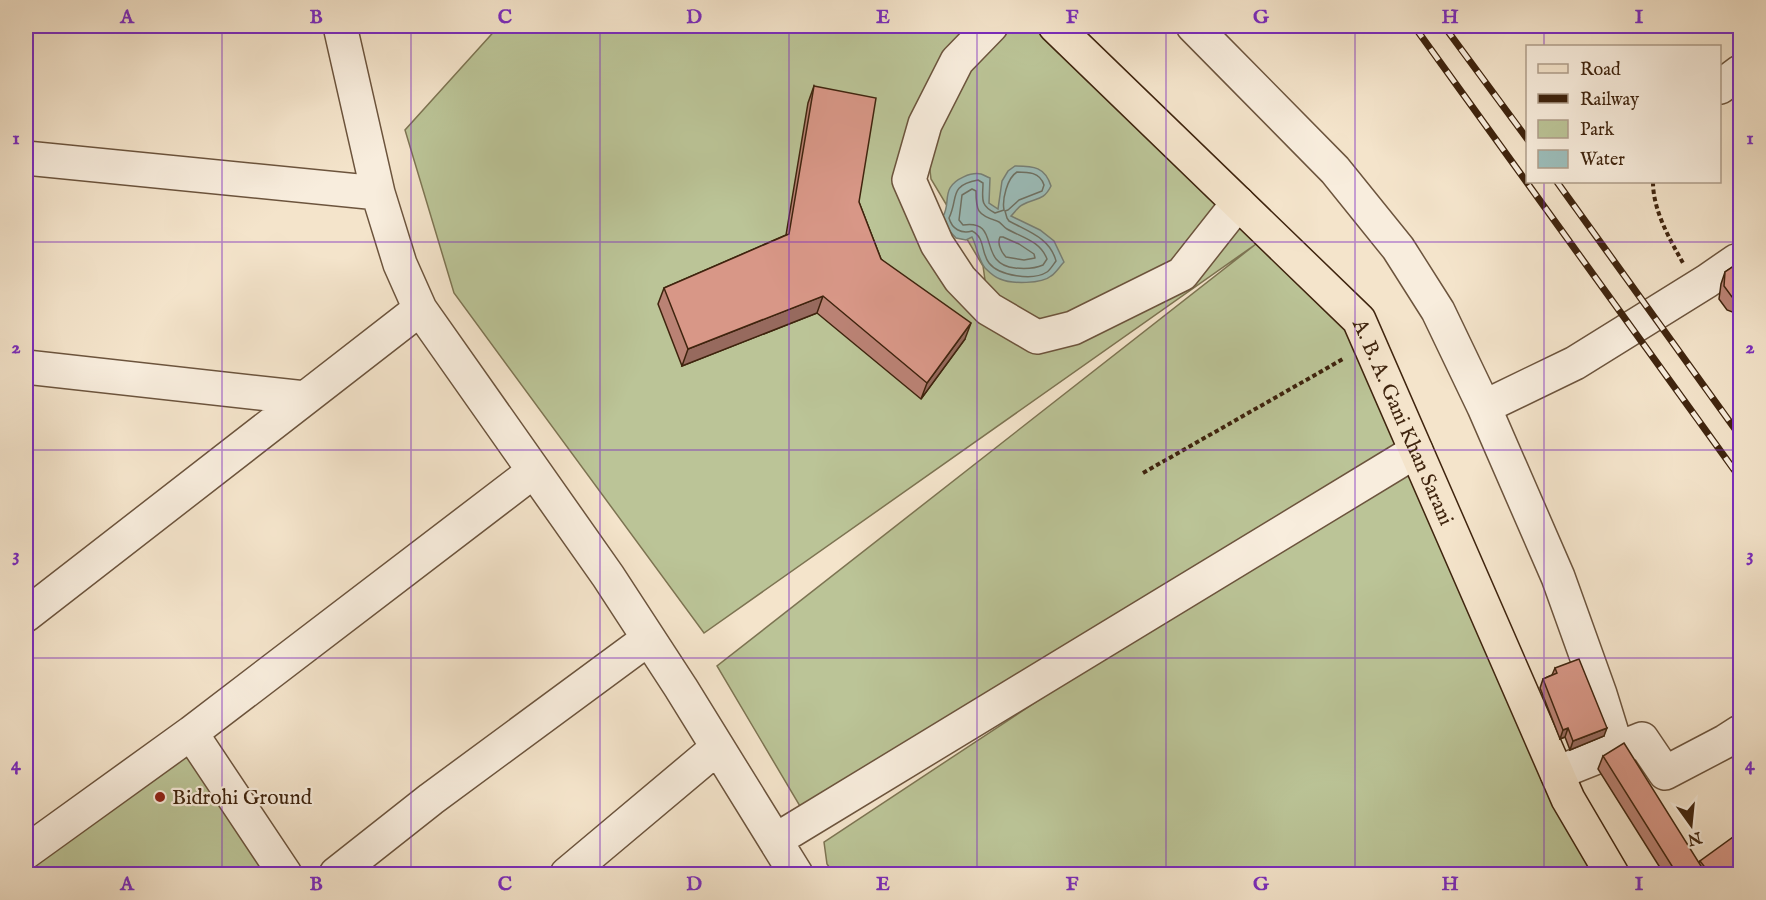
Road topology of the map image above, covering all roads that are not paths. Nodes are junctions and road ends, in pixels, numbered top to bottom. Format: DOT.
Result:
graph roads {
  1 [pos="340,26"];
  2 [pos="991,26"];
  3 [pos="1055,26"];
  4 [pos="1193,26"];
  5 [pos="1740,72"];
  6 [pos="1721,86"];
  7 [pos="26,158"];
  8 [pos="378,193"];
  9 [pos="1238,203"];
  10 [pos="1736,261"];
  11 [pos="420,309"];
  12 [pos="26,368"];
  13 [pos="305,398"];
  14 [pos="1484,407"];
  15 [pos="1416,451"];
  16 [pos="534,471"];
  17 [pos="26,615"];
  18 [pos="648,639"];
  19 [pos="1740,732"];
  20 [pos="191,733"];
  21 [pos="717,748"];
  22 [pos="1617,749"];
  23 [pos="1557,773"];
  24 [pos="776,840"];
  25 [pos="26,852"];
  26 [pos="285,874"];
  27 [pos="336,874"];
  28 [pos="567,874"];
  29 [pos="796,874"];
  30 [pos="1612,874"];
  1 -- 8 [label="street"];
  2 -- 9 [label="street"];
  3 -- 9 [label="main road, A. B. A. Gani Khan Sarani"];
  4 -- 14 [label="street"];
  5 -- 6 [label="street"];
  7 -- 8 [label="street"];
  8 -- 11 [label="street"];
  9 -- 15 [label="main road, A. B. A. Gani Khan Sarani"];
  10 -- 14 [label="street"];
  11 -- 13 [label="street"];
  11 -- 16 [label="street"];
  12 -- 13 [label="street"];
  13 -- 17 [label="street"];
  14 -- 22 [label="street"];
  15 -- 23 [label="main road, A. B. A. Gani Khan Sarani"];
  15 -- 24 [label="street"];
  16 -- 18 [label="street"];
  16 -- 20 [label="street"];
  18 -- 21 [label="street"];
  18 -- 27 [label="street"];
  19 -- 22 [label="street"];
  20 -- 25 [label="street"];
  20 -- 26 [label="street"];
  21 -- 24 [label="street"];
  21 -- 28 [label="street"];
  22 -- 23 [label="street"];
  23 -- 30 [label="main road, A. B. A. Gani Khan Sarani"];
  24 -- 29 [label="street"];
}
